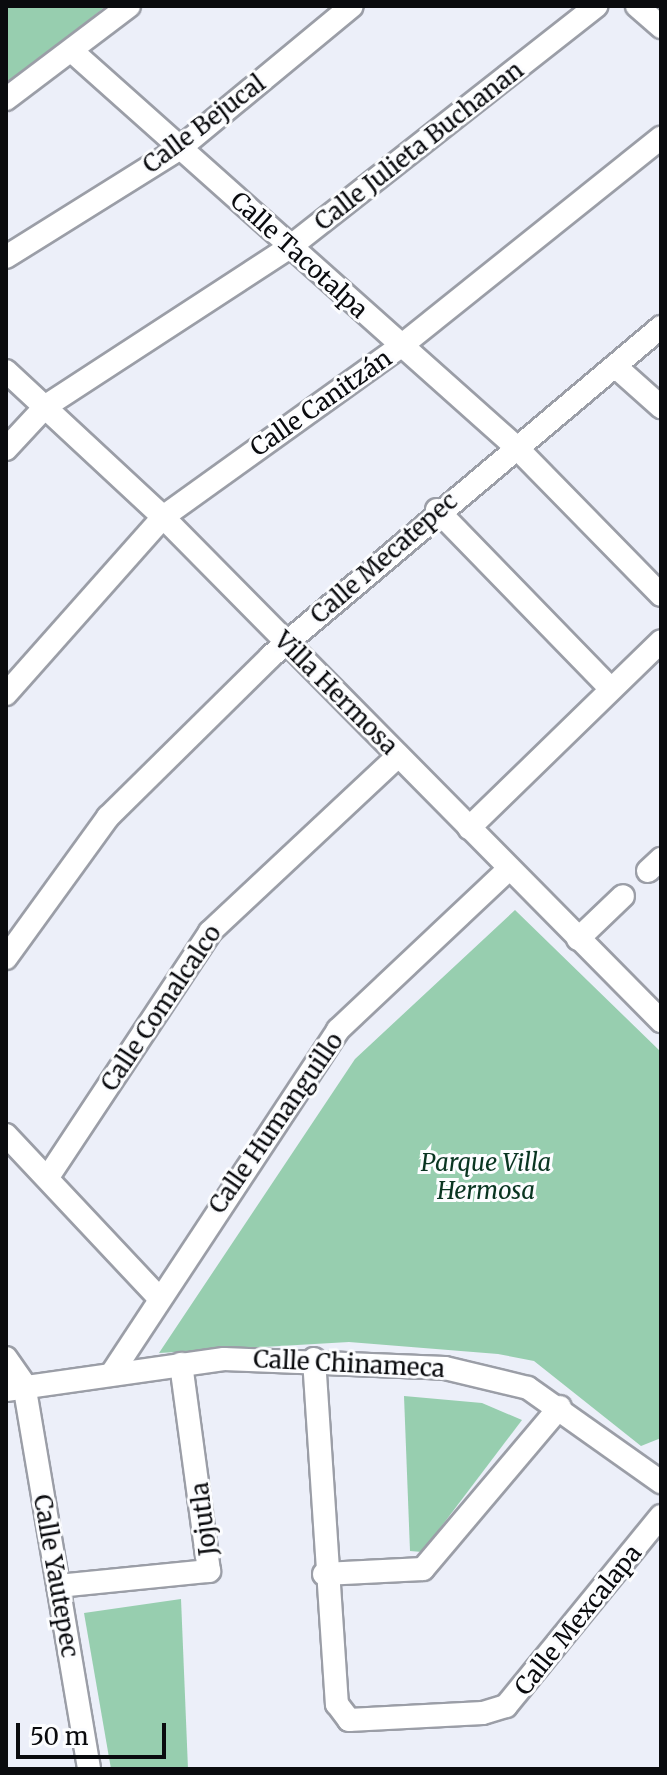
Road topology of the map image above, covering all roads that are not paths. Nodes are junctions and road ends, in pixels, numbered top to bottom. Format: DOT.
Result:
graph roads {
  1 [pos="129,6"];
  2 [pos="352,6"];
  3 [pos="596,6"];
  4 [pos="637,6"];
  5 [pos="661,27"];
  6 [pos="73,52"];
  7 [pos="6,99"];
  8 [pos="661,138"];
  9 [pos="179,149"];
  10 [pos="290,247"];
  11 [pos="6,257"];
  12 [pos="661,327"];
  13 [pos="401,346"];
  14 [pos="615,366"];
  15 [pos="6,371"];
  16 [pos="46,406"];
  17 [pos="661,407"];
  18 [pos="516,447"];
  19 [pos="6,449"];
  20 [pos="437,510"];
  21 [pos="163,517"];
  22 [pos="661,595"];
  23 [pos="661,641"];
  24 [pos="286,643"];
  25 [pos="610,688"];
  26 [pos="6,694"];
  27 [pos="398,756"];
  28 [pos="469,828"];
  29 [pos="509,869"];
  30 [pos="623,896"];
  31 [pos="578,939"];
  32 [pos="6,958"];
  33 [pos="661,1021"];
  34 [pos="6,1135"];
  35 [pos="48,1177"];
  36 [pos="158,1297"];
  37 [pos="6,1358"];
  38 [pos="314,1359"];
  39 [pos="181,1364"];
  40 [pos="112,1373"];
  41 [pos="15,1387"];
  42 [pos="560,1407"];
  43 [pos="661,1482"];
  44 [pos="661,1516"];
  45 [pos="324,1574"];
  46 [pos="58,1586"];
  47 [pos="89,1769"];
  1 -- 6 [label="street"];
  2 -- 9 [label="street, Calle Bejucal"];
  3 -- 10 [label="street, Calle Julieta Buchanan"];
  4 -- 5 [label="street"];
  6 -- 7 [label="street"];
  6 -- 9 [label="street, Calle Tacotalpa"];
  8 -- 13 [label="street, Calle Canitzán"];
  9 -- 10 [label="street, Calle Tacotalpa"];
  9 -- 11 [label="street, Calle Bejucal"];
  10 -- 13 [label="street, Calle Tacotalpa"];
  10 -- 16 [label="street, Calle Julieta Buchanan"];
  12 -- 14 [label="street, Calle Mecatepec"];
  13 -- 18 [label="street, Calle Tacotalpa"];
  13 -- 21 [label="street, Calle Canitzán"];
  14 -- 17 [label="street"];
  14 -- 18 [label="street, Calle Mecatepec"];
  15 -- 16 [label="street, Villa Hermosa"];
  16 -- 19 [label="street, Calle Julieta Buchanan"];
  16 -- 21 [label="street, Villa Hermosa"];
  18 -- 20 [label="street, Calle Mecatepec"];
  18 -- 22 [label="street, Calle Tacotalpa"];
  20 -- 24 [label="street, Calle Mecatepec"];
  20 -- 25 [label="street"];
  21 -- 24 [label="street, Villa Hermosa"];
  21 -- 26 [label="street, Calle Canitzán"];
  23 -- 25 [label="street"];
  24 -- 27 [label="street, Villa Hermosa"];
  24 -- 32 [label="street, Calle Mecatepec"];
  25 -- 28 [label="street"];
  27 -- 28 [label="street, Villa Hermosa"];
  27 -- 35 [label="street, Calle Comalcalco"];
  28 -- 29 [label="street, Villa Hermosa"];
  29 -- 31 [label="street, Villa Hermosa"];
  29 -- 36 [label="street, Calle Humanguillo"];
  30 -- 31 [label="street"];
  31 -- 33 [label="street, Villa Hermosa"];
  34 -- 35 [label="street"];
  35 -- 36 [label="street"];
  36 -- 40 [label="street, Calle Humanguillo"];
  37 -- 41 [label="street"];
  38 -- 39 [label="street, Calle Chinameca"];
  38 -- 42 [label="street, Calle Chinameca"];
  38 -- 45 [label="street"];
  39 -- 40 [label="street, Calle Chinameca"];
  39 -- 46 [label="street, Jojutla"];
  40 -- 41 [label="street, Calle Chinameca"];
  41 -- 46 [label="street, Calle Yautepec"];
  42 -- 43 [label="street, Calle Chinameca"];
  42 -- 45 [label="street"];
  44 -- 45 [label="street, Calle Mexcalapa"];
  46 -- 47 [label="street, Calle Yautepec"];
}
